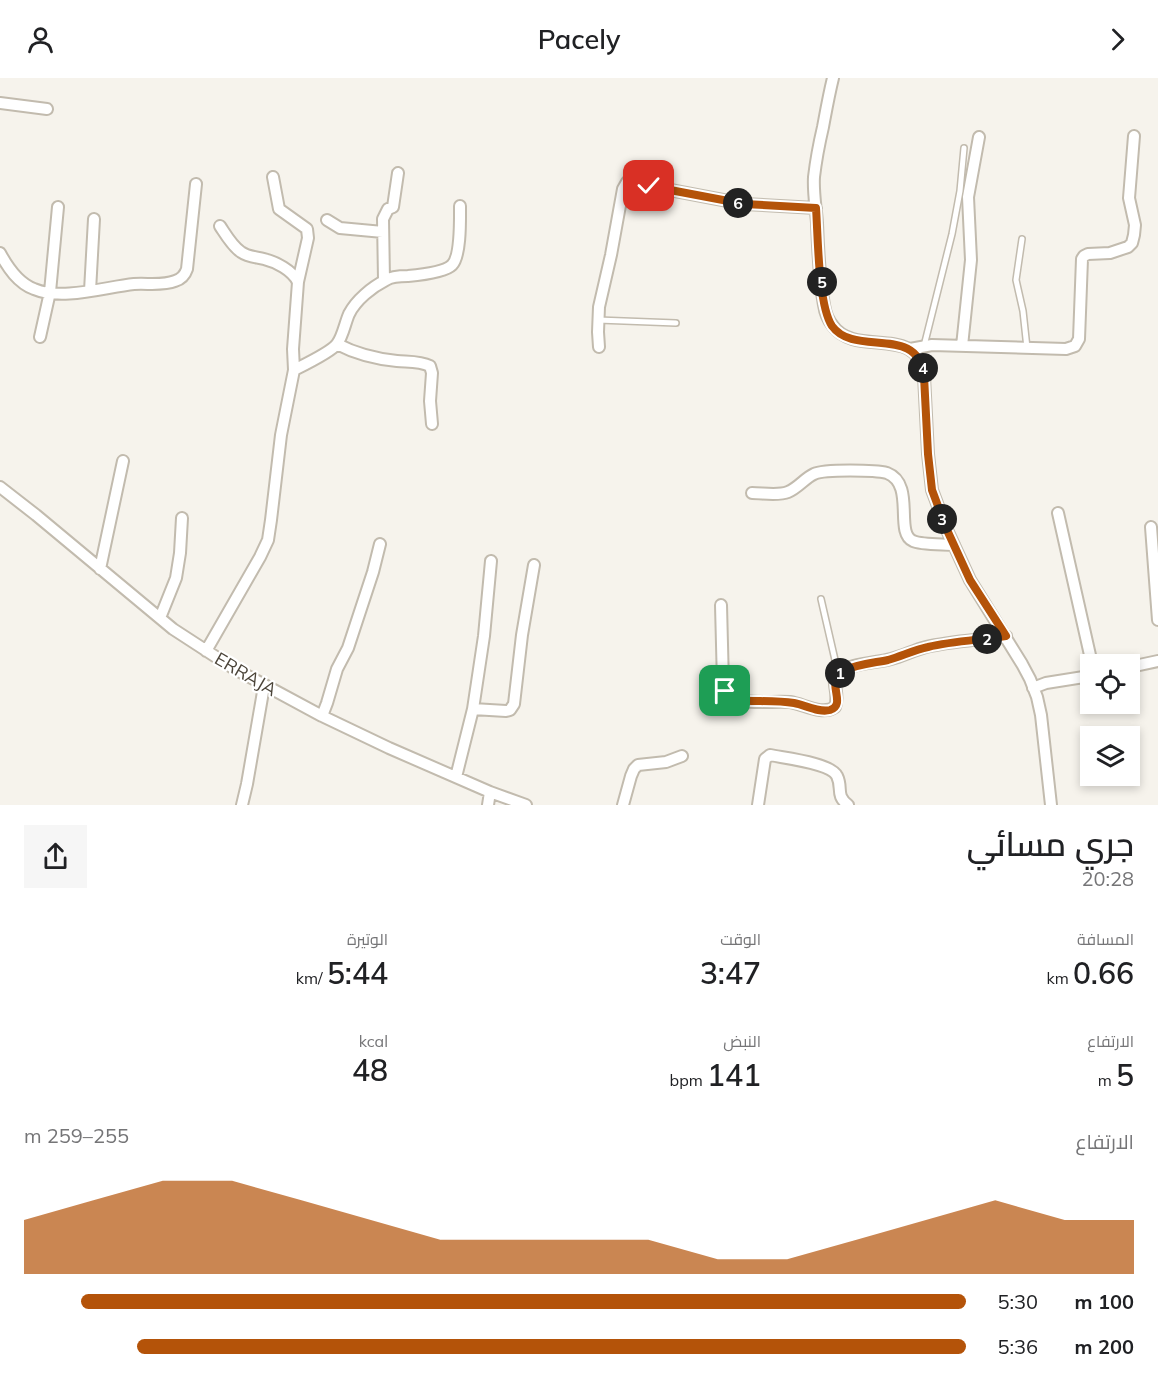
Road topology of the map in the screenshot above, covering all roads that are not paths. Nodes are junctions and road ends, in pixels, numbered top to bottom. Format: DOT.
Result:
graph roads {
  1 [pos="833,78"];
  2 [pos="0,103"];
  3 [pos="47,109"];
  4 [pos="1134,136"];
  5 [pos="979,137"];
  6 [pos="964,148"];
  7 [pos="398,173"];
  8 [pos="273,177"];
  9 [pos="196,184"];
  10 [pos="460,206"];
  11 [pos="58,207"];
  12 [pos="816,208"];
  13 [pos="94,219"];
  14 [pos="327,220"];
  15 [pos="220,226"];
  16 [pos="383,232"];
  17 [pos="1022,239"];
  18 [pos="0,253"];
  19 [pos="384,280"];
  20 [pos="298,282"];
  21 [pos="90,291"];
  22 [pos="50,292"];
  23 [pos="598,320"];
  24 [pos="676,323"];
  25 [pos="40,337"];
  26 [pos="337,344"];
  27 [pos="924,346"];
  28 [pos="962,346"];
  29 [pos="599,347"];
  30 [pos="1027,348"];
  31 [pos="910,350"];
  32 [pos="294,370"];
  33 [pos="432,424"];
  34 [pos="123,460"];
  35 [pos="0,487"];
  36 [pos="752,493"];
  37 [pos="1058,513"];
  38 [pos="182,518"];
  39 [pos="1151,527"];
  40 [pos="380,544"];
  41 [pos="954,545"];
  42 [pos="491,561"];
  43 [pos="534,565"];
  44 [pos="100,569"];
  45 [pos="820,599"];
  46 [pos="721,605"];
  47 [pos="160,618"];
  48 [pos="1158,620"];
  49 [pos="1006,636"];
  50 [pos="206,651"];
  51 [pos="1090,654"];
  52 [pos="1158,661"];
  53 [pos="1140,665"];
  54 [pos="838,674"];
  55 [pos="1080,678"];
  56 [pos="264,686"];
  57 [pos="1034,688"];
  58 [pos="473,709"];
  59 [pos="322,717"];
  60 [pos="682,756"];
  61 [pos="456,777"];
  62 [pos="490,792"];
  63 [pos="242,805"];
  64 [pos="488,805"];
  65 [pos="526,805"];
  66 [pos="623,805"];
  67 [pos="758,805"];
  68 [pos="848,805"];
  69 [pos="1051,805"];
  1 -- 12 [label="street"];
  2 -- 3 [label="street"];
  4 -- 30 [label="street"];
  5 -- 28 [label="street"];
  6 -- 27 [label="lane"];
  7 -- 16 [label="street"];
  8 -- 20 [label="street"];
  9 -- 21 [label="street"];
  10 -- 19 [label="street"];
  11 -- 22 [label="street"];
  12 -- 23 [label="street"];
  12 -- 31 [label="street"];
  13 -- 21 [label="street"];
  14 -- 16 [label="street"];
  15 -- 20 [label="street"];
  16 -- 19 [label="street"];
  17 -- 30 [label="lane"];
  18 -- 22 [label="street"];
  19 -- 26 [label="street"];
  20 -- 32 [label="street"];
  21 -- 22 [label="street"];
  22 -- 25 [label="street"];
  23 -- 24 [label="lane"];
  23 -- 29 [label="street"];
  26 -- 32 [label="street"];
  26 -- 33 [label="street"];
  27 -- 28 [label="street"];
  27 -- 31 [label="street"];
  28 -- 30 [label="street"];
  31 -- 41 [label="street"];
  32 -- 50 [label="street"];
  34 -- 44 [label="street"];
  35 -- 44 [label="street, ERRAJA"];
  36 -- 41 [label="street"];
  37 -- 51 [label="street"];
  38 -- 47 [label="street"];
  39 -- 48 [label="street"];
  40 -- 59 [label="street"];
  41 -- 49 [label="street"];
  42 -- 58 [label="street"];
  43 -- 58 [label="street"];
  44 -- 47 [label="street, ERRAJA"];
  45 -- 54 [label="lane"];
  46 -- 54 [label="street"];
  47 -- 50 [label="street, ERRAJA"];
  49 -- 54 [label="street"];
  49 -- 57 [label="street"];
  50 -- 56 [label="street, ERRAJA"];
  52 -- 53 [label="street"];
  55 -- 57 [label="street"];
  56 -- 59 [label="street, ERRAJA"];
  56 -- 63 [label="street"];
  57 -- 69 [label="street"];
  58 -- 61 [label="street"];
  59 -- 61 [label="street, ERRAJA"];
  60 -- 66 [label="street"];
  61 -- 62 [label="street, ERRAJA"];
  62 -- 64 [label="street"];
  62 -- 65 [label="street, ERRAJA"];
  67 -- 68 [label="street"];
}
